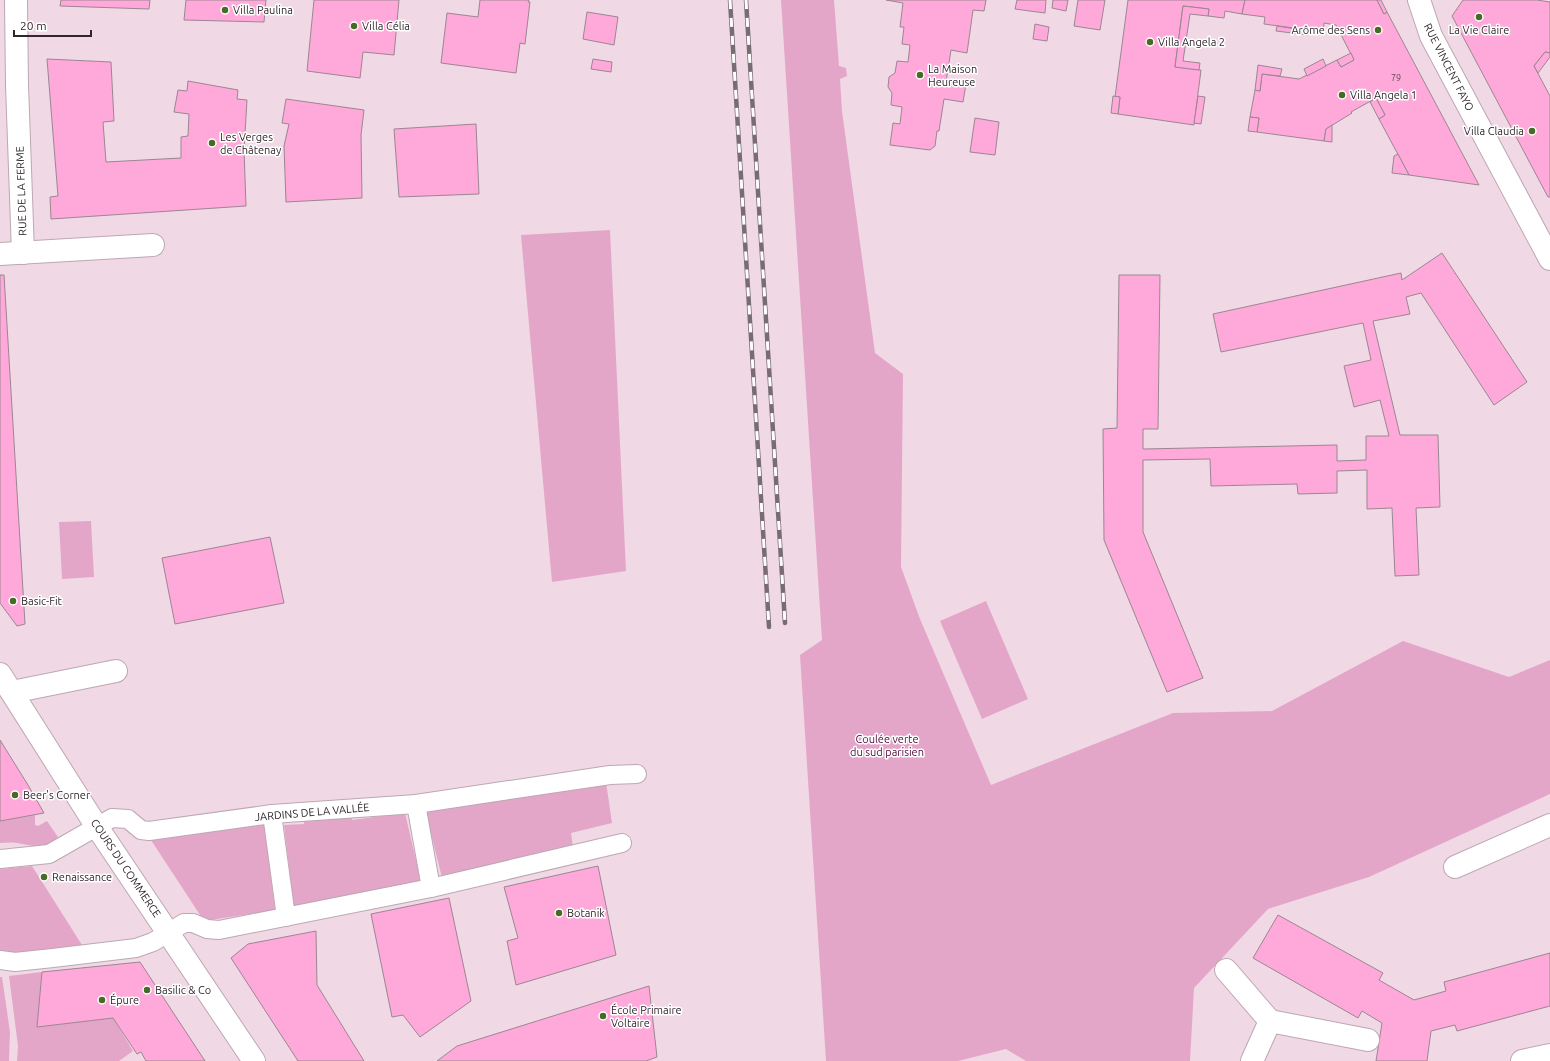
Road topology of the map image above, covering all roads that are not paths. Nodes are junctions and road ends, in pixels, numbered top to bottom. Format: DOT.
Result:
graph roads {
  1 [pos="16,0"];
  2 [pos="1420,0"];
  3 [pos="153,245"];
  4 [pos="23,253"];
  5 [pos="0,254"];
  6 [pos="1550,259"];
  7 [pos="116,671"];
  8 [pos="0,674"];
  9 [pos="12,692"];
  10 [pos="637,774"];
  11 [pos="416,804"];
  12 [pos="272,814"];
  13 [pos="1550,825"];
  14 [pos="97,826"];
  15 [pos="622,843"];
  16 [pos="0,859"];
  17 [pos="1455,867"];
  18 [pos="431,888"];
  19 [pos="286,917"];
  20 [pos="169,932"];
  21 [pos="0,960"];
  22 [pos="1226,970"];
  23 [pos="1270,1021"];
  24 [pos="1368,1040"];
  25 [pos="1550,1055"];
  26 [pos="254,1061"];
  27 [pos="1252,1061"];
  28 [pos="1522,1061"];
  1 -- 4 [label="street, RUE DE LA FERME"];
  2 -- 6 [label="street, RUE VINCENT FAYO"];
  3 -- 4 [label="street"];
  4 -- 5 [label="street"];
  7 -- 9 [label="street"];
  8 -- 9 [label="street, COURS DU COMMERCE"];
  9 -- 14 [label="street, COURS DU COMMERCE"];
  10 -- 11 [label="street, JARDINS DE LA VALLÉE"];
  11 -- 12 [label="street, JARDINS DE LA VALLÉE"];
  11 -- 18 [label="street"];
  12 -- 14 [label="street, JARDINS DE LA VALLÉE"];
  12 -- 19 [label="street"];
  13 -- 17 [label="street"];
  14 -- 16 [label="street, JARDINS DE LA VALLÉE"];
  14 -- 20 [label="street, COURS DU COMMERCE"];
  15 -- 18 [label="street"];
  18 -- 19 [label="street"];
  19 -- 20 [label="street"];
  20 -- 21 [label="street"];
  20 -- 26 [label="street, COURS DU COMMERCE"];
  22 -- 23 [label="street"];
  23 -- 24 [label="street"];
  23 -- 27 [label="street"];
  25 -- 28 [label="street"];
}
